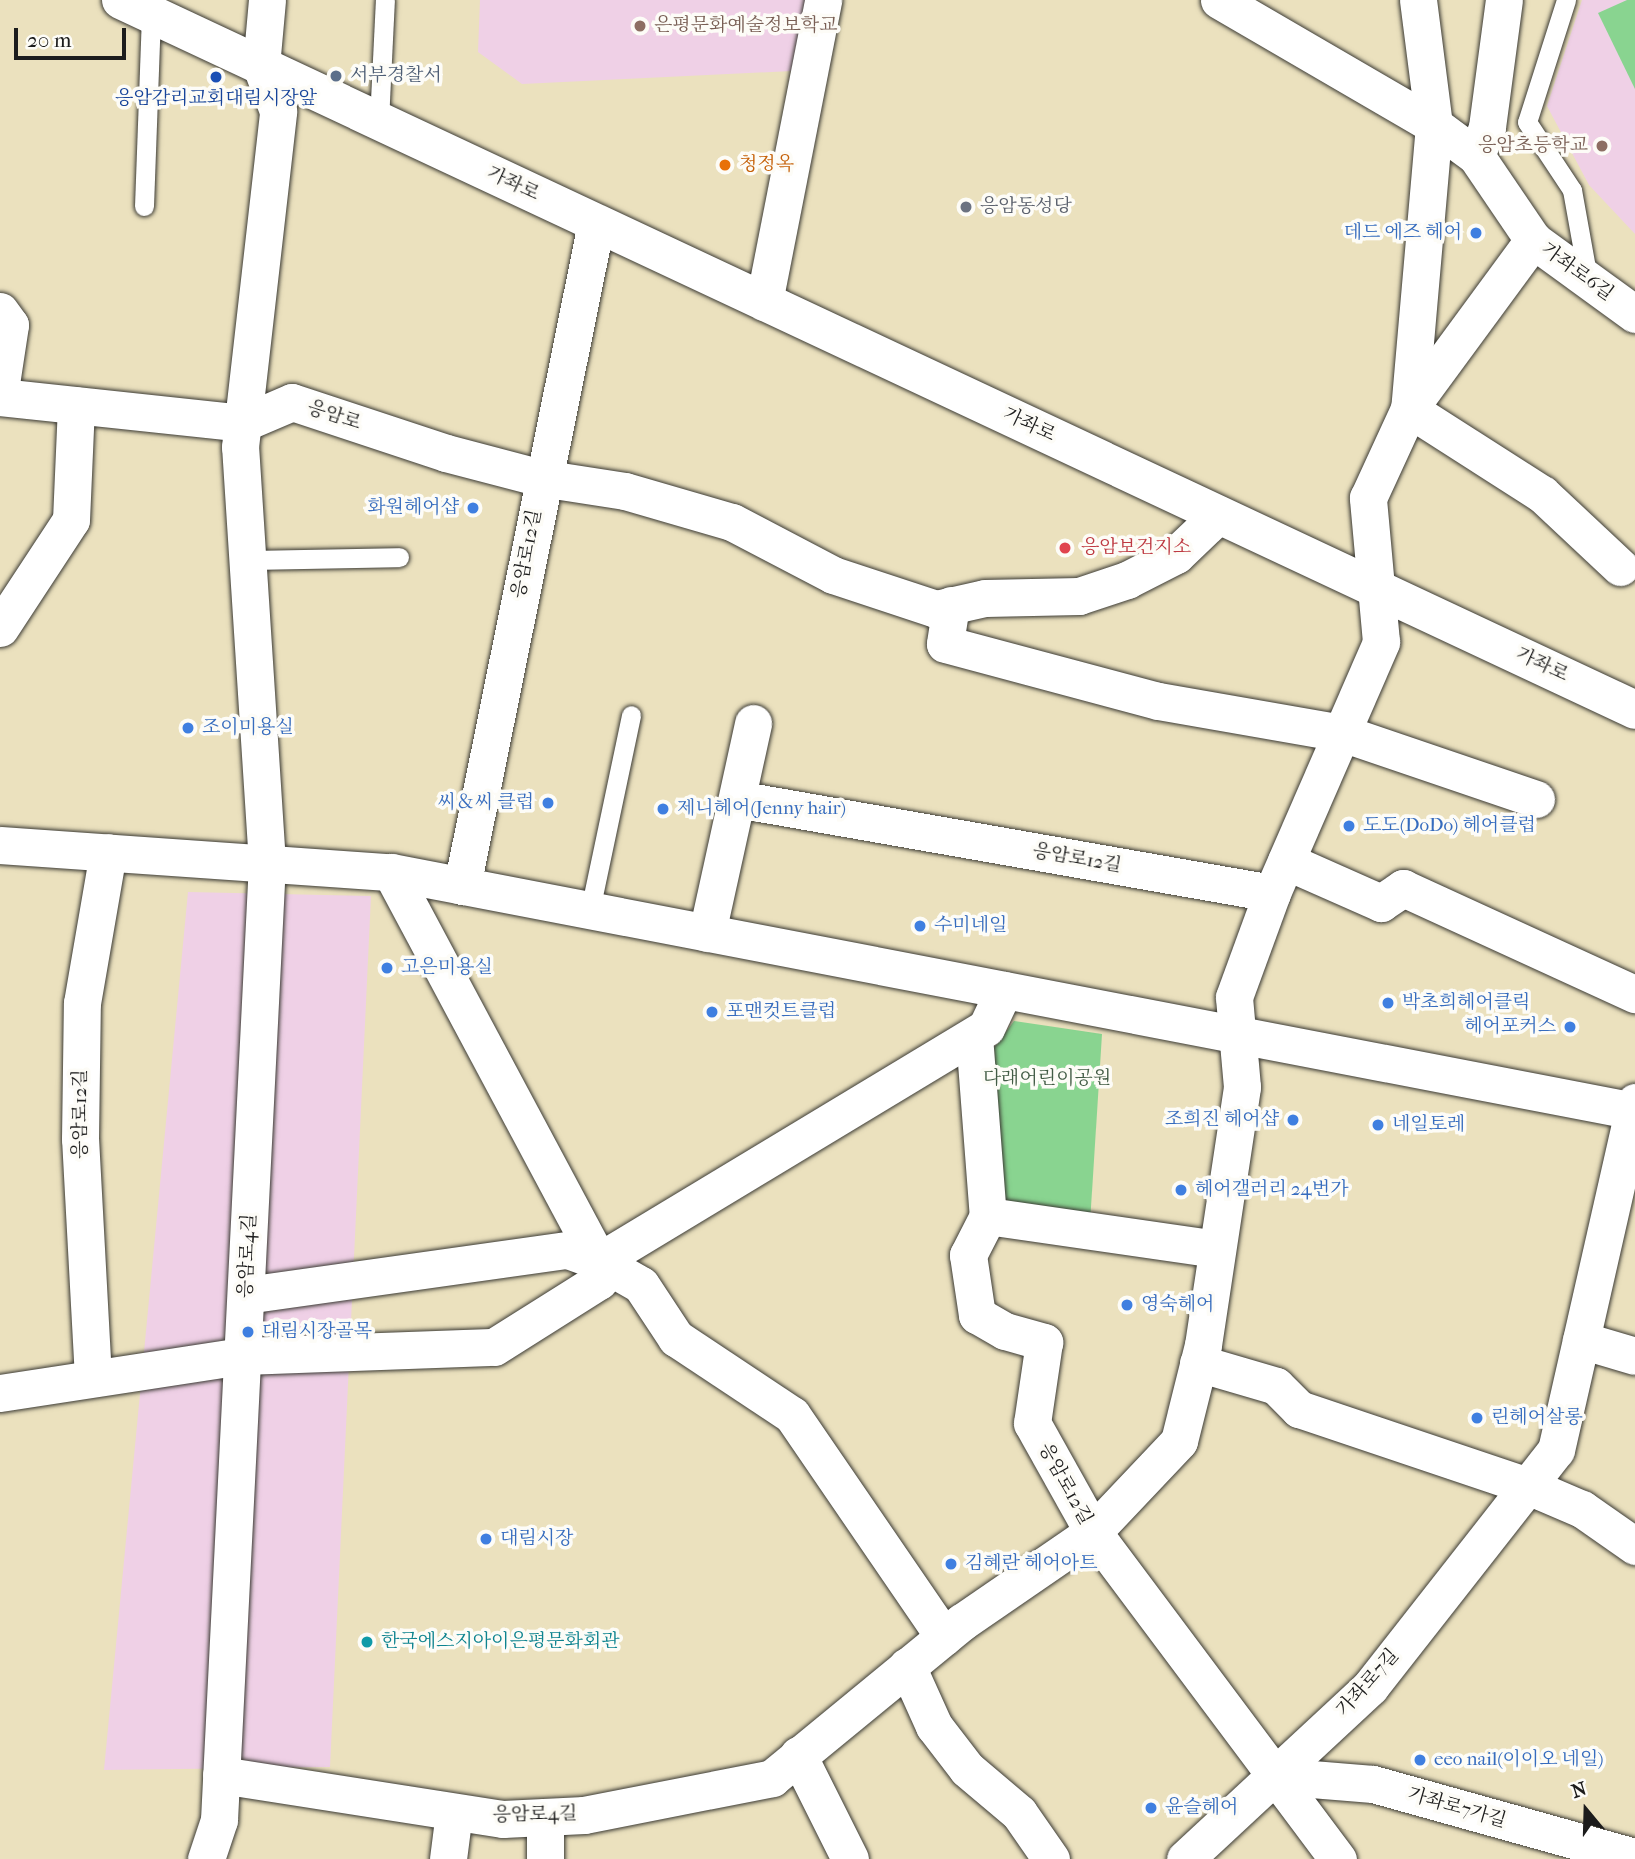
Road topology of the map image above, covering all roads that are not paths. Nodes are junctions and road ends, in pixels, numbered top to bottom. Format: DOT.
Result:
graph roads {
  1 [pos="267,0"];
  2 [pos="385,0"];
  3 [pos="823,0"];
  4 [pos="1219,0"];
  5 [pos="1418,0"];
  6 [pos="1504,0"];
  7 [pos="1566,0"];
  8 [pos="136,7"];
  9 [pos="261,66"];
  10 [pos="379,121"];
  11 [pos="1434,125"];
  12 [pos="1476,156"];
  13 [pos="144,206"];
  14 [pos="596,223"];
  15 [pos="1533,240"];
  16 [pos="1588,280"];
  17 [pos="764,302"];
  18 [pos="0,311"];
  19 [pos="1635,314"];
  20 [pos="0,390"];
  21 [pos="0,397"];
  22 [pos="76,405"];
  23 [pos="1409,410"];
  24 [pos="243,423"];
  25 [pos="541,478"];
  26 [pos="1219,514"];
  27 [pos="399,557"];
  28 [pos="247,560"];
  29 [pos="1620,567"];
  30 [pos="1373,585"];
  31 [pos="951,606"];
  32 [pos="0,628"];
  33 [pos="1635,710"];
  34 [pos="631,715"];
  35 [pos="753,723"];
  36 [pos="1342,733"];
  37 [pos="737,799"];
  38 [pos="1536,799"];
  39 [pos="0,845"];
  40 [pos="108,852"];
  41 [pos="267,863"];
  42 [pos="391,872"];
  43 [pos="1279,877"];
  44 [pos="462,886"];
  45 [pos="590,910"];
  46 [pos="707,933"];
  47 [pos="1004,990"];
  48 [pos="1635,994"];
  49 [pos="1236,1034"];
  50 [pos="974,1035"];
  51 [pos="1635,1108"];
  52 [pos="988,1216"];
  53 [pos="1217,1249"];
  54 [pos="599,1261"];
  55 [pos="246,1295"];
  56 [pos="1581,1340"];
  57 [pos="243,1356"];
  58 [pos="1635,1356"];
  59 [pos="1198,1363"];
  60 [pos="93,1378"];
  61 [pos="0,1393"];
  62 [pos="1528,1486"];
  63 [pos="1093,1532"];
  64 [pos="1635,1545"];
  65 [pos="944,1637"];
  66 [pos="907,1666"];
  67 [pos="798,1755"];
  68 [pos="222,1775"];
  69 [pos="1275,1776"];
  70 [pos="454,1812"];
  71 [pos="545,1817"];
  72 [pos="1635,1857"];
  73 [pos="206,1859"];
  74 [pos="448,1859"];
  75 [pos="545,1859"];
  76 [pos="850,1859"];
  77 [pos="1051,1859"];
  78 [pos="1185,1859"];
  79 [pos="1338,1859"];
  1 -- 9 [label="street"];
  2 -- 10 [label="lane"];
  3 -- 17 [label="street"];
  4 -- 11 [label="street"];
  5 -- 11 [label="street"];
  6 -- 12 [label="street"];
  7 -- 16 [label="lane"];
  8 -- 9 [label="main road, 가좌로"];
  8 -- 13 [label="lane"];
  9 -- 10 [label="main road, 가좌로"];
  9 -- 24 [label="street"];
  10 -- 14 [label="main road, 가좌로"];
  11 -- 12 [label="street, 가좌로6길"];
  11 -- 23 [label="street"];
  12 -- 15 [label="street, 가좌로6길"];
  14 -- 17 [label="main road, 가좌로"];
  14 -- 25 [label="street, 응암로12길"];
  15 -- 16 [label="street, 가좌로6길"];
  15 -- 23 [label="street"];
  16 -- 19 [label="street, 가좌로6길"];
  17 -- 26 [label="main road, 가좌로"];
  18 -- 20 [label="street"];
  21 -- 22 [label="street, 응암로"];
  22 -- 24 [label="street, 응암로"];
  22 -- 32 [label="street"];
  23 -- 29 [label="street"];
  23 -- 30 [label="street"];
  24 -- 25 [label="street, 응암로"];
  24 -- 28 [label="street"];
  25 -- 31 [label="street"];
  25 -- 44 [label="street, 응암로12길"];
  26 -- 30 [label="main road, 가좌로"];
  26 -- 31 [label="street"];
  27 -- 28 [label="lane"];
  28 -- 41 [label="street"];
  30 -- 33 [label="main road, 가좌로"];
  30 -- 36 [label="street"];
  31 -- 36 [label="street"];
  34 -- 45 [label="lane"];
  35 -- 37 [label="street"];
  36 -- 38 [label="street"];
  36 -- 43 [label="street"];
  37 -- 43 [label="street, 응암로12길"];
  37 -- 46 [label="street"];
  39 -- 40 [label="street"];
  40 -- 41 [label="street"];
  40 -- 60 [label="street, 응암로12길"];
  41 -- 42 [label="street"];
  41 -- 55 [label="street, 응암로4길"];
  42 -- 44 [label="street"];
  42 -- 54 [label="street"];
  43 -- 48 [label="street"];
  43 -- 49 [label="street, 응암로12길"];
  44 -- 45 [label="street"];
  45 -- 46 [label="street"];
  46 -- 47 [label="street"];
  47 -- 49 [label="street"];
  47 -- 50 [label="street"];
  49 -- 51 [label="street"];
  49 -- 53 [label="street, 응암로12길"];
  50 -- 52 [label="street"];
  50 -- 54 [label="street"];
  51 -- 56 [label="street, 가좌로7길"];
  52 -- 53 [label="street"];
  52 -- 63 [label="street, 응암로12길"];
  53 -- 59 [label="street, 응암로12길"];
  54 -- 55 [label="street"];
  54 -- 57 [label="street"];
  54 -- 65 [label="street"];
  55 -- 57 [label="street, 응암로4길"];
  56 -- 58 [label="street"];
  56 -- 62 [label="street, 가좌로7길"];
  57 -- 60 [label="street"];
  57 -- 68 [label="street, 응암로4길"];
  59 -- 62 [label="street"];
  59 -- 63 [label="street, 응암로12길"];
  60 -- 61 [label="street"];
  62 -- 64 [label="street"];
  62 -- 69 [label="street, 가좌로7길"];
  63 -- 65 [label="street, 응암로4길"];
  63 -- 69 [label="street"];
  65 -- 66 [label="street, 응암로4길"];
  66 -- 67 [label="street, 응암로4길"];
  66 -- 77 [label="street"];
  67 -- 71 [label="street, 응암로4길"];
  67 -- 76 [label="street"];
  68 -- 70 [label="street, 응암로4길"];
  68 -- 73 [label="street, 응암로4길"];
  69 -- 72 [label="street, 가좌로7가길"];
  69 -- 78 [label="street, 가좌로7길"];
  69 -- 79 [label="street"];
  70 -- 71 [label="street, 응암로4길"];
  70 -- 74 [label="street"];
  71 -- 75 [label="street"];
}
